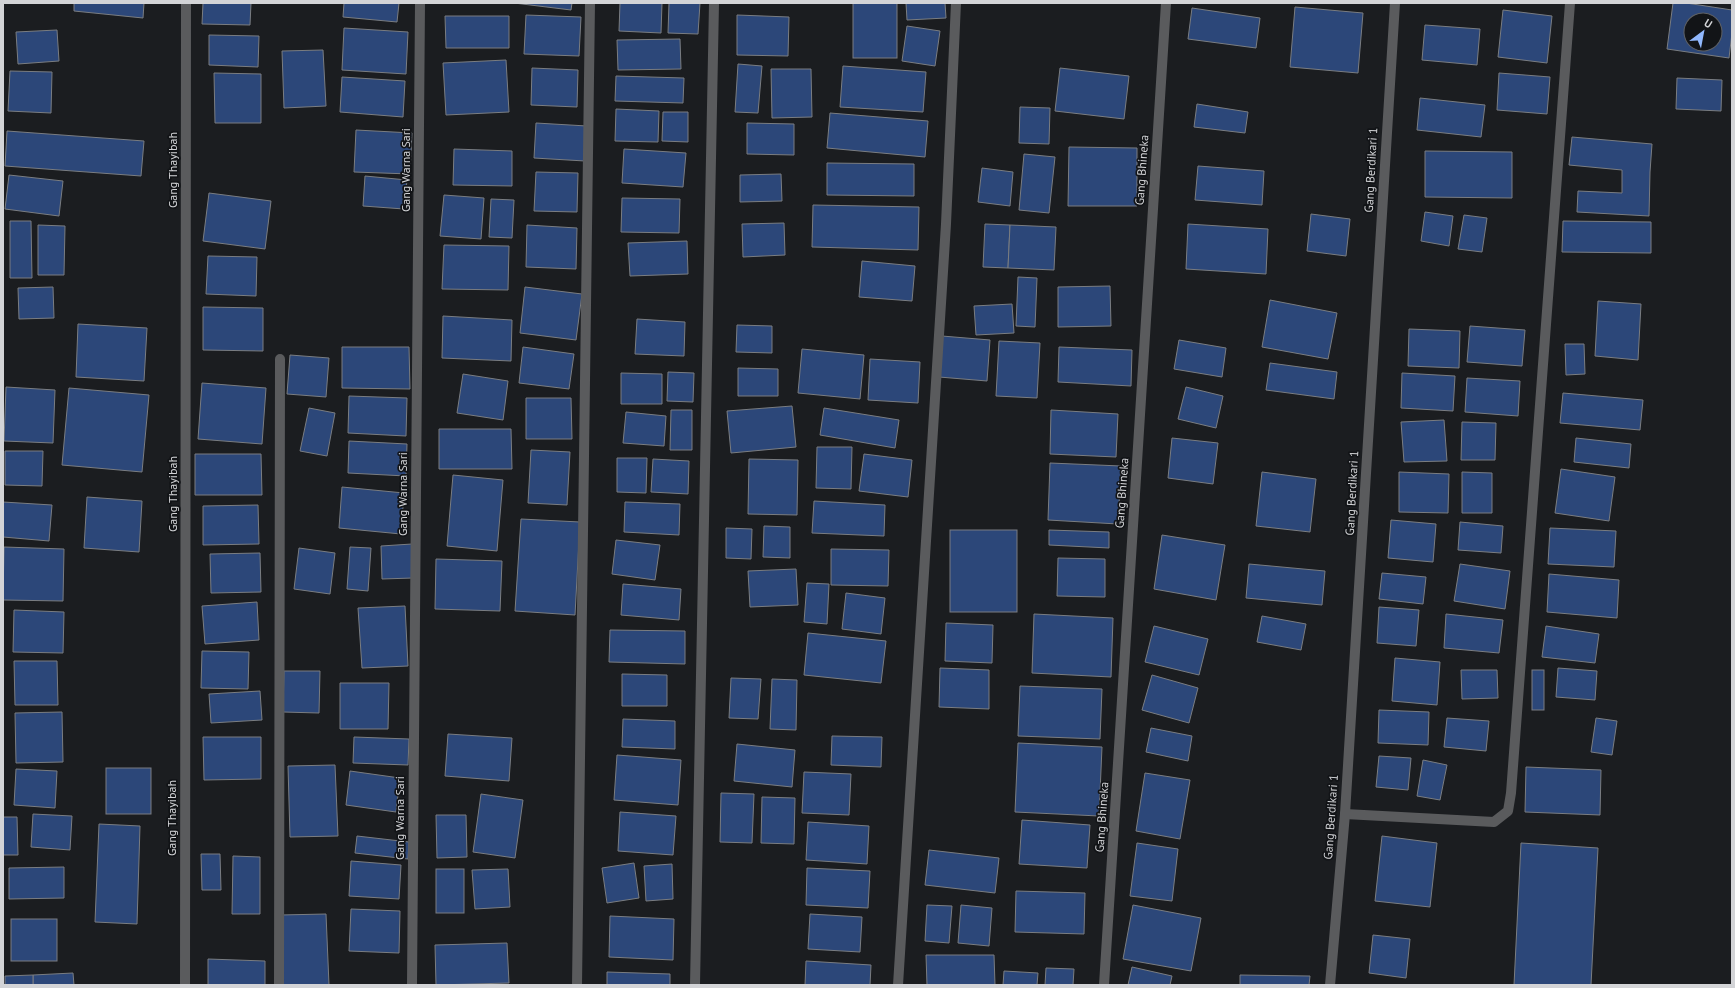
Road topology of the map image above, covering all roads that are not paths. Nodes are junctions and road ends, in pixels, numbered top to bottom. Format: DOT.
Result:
graph roads {
  1 [pos="186,3"];
  2 [pos="420,3"];
  3 [pos="590,3"];
  4 [pos="714,3"];
  5 [pos="956,3"];
  6 [pos="1166,3"];
  7 [pos="1395,3"];
  8 [pos="1570,3"];
  9 [pos="280,359"];
  10 [pos="1345,814"];
  11 [pos="185,985"];
  12 [pos="279,985"];
  13 [pos="412,985"];
  14 [pos="577,985"];
  15 [pos="695,985"];
  16 [pos="898,985"];
  17 [pos="1104,985"];
  18 [pos="1330,985"];
  1 -- 11 [label="street, Gang Thayibah"];
  2 -- 13 [label="street, Gang Warna Sari"];
  3 -- 14 [label="street"];
  4 -- 15 [label="street"];
  5 -- 16 [label="street"];
  6 -- 17 [label="street, Gang Bhineka"];
  7 -- 10 [label="street, Gang Berdikari 1"];
  8 -- 10 [label="street"];
  9 -- 12 [label="street"];
  10 -- 18 [label="street, Gang Berdikari 1"];
}
